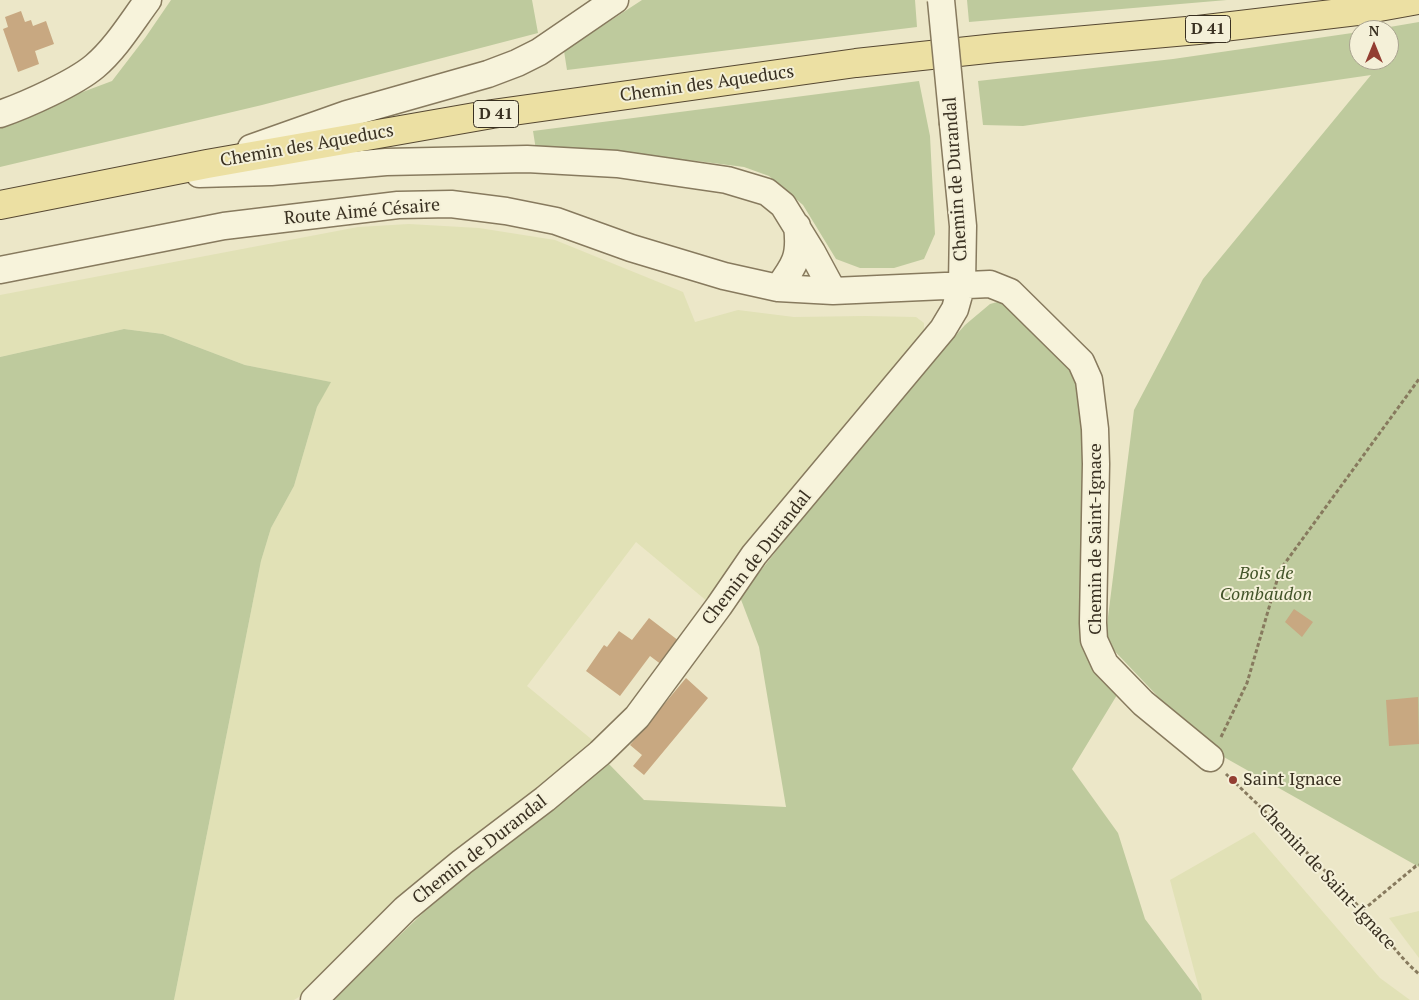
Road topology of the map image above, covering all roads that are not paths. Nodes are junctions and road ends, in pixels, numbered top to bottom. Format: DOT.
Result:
graph roads {
  1 [pos="148,0"];
  2 [pos="615,0"];
  3 [pos="941,0"];
  4 [pos="1418,0"];
  5 [pos="0,114"];
  6 [pos="207,164"];
  7 [pos="143,176"];
  8 [pos="0,204"];
  9 [pos="797,226"];
  10 [pos="0,270"];
  11 [pos="962,284"];
  12 [pos="778,288"];
  13 [pos="833,291"];
  14 [pos="1210,758"];
  15 [pos="314,1000"];
  1 -- 5 [label="street"];
  2 -- 6 [label="street"];
  3 -- 11 [label="street, Chemin de Durandal, bridge"];
  4 -- 6 [label="main road, Chemin des Aqueducs / D 41"];
  6 -- 7 [label="main road, Chemin des Aqueducs / D 41"];
  7 -- 8 [label="main road, Chemin des Aqueducs / D 41"];
  7 -- 9 [label="street"];
  9 -- 12 [label="street"];
  9 -- 13 [label="street"];
  10 -- 12 [label="street, Route Aimé Césaire"];
  11 -- 13 [label="street, Chemin de Saint-Ignace"];
  11 -- 14 [label="street, Chemin de Saint-Ignace"];
  11 -- 15 [label="street, Chemin de Durandal"];
  12 -- 13 [label="street, Route Aimé Césaire"];
}
